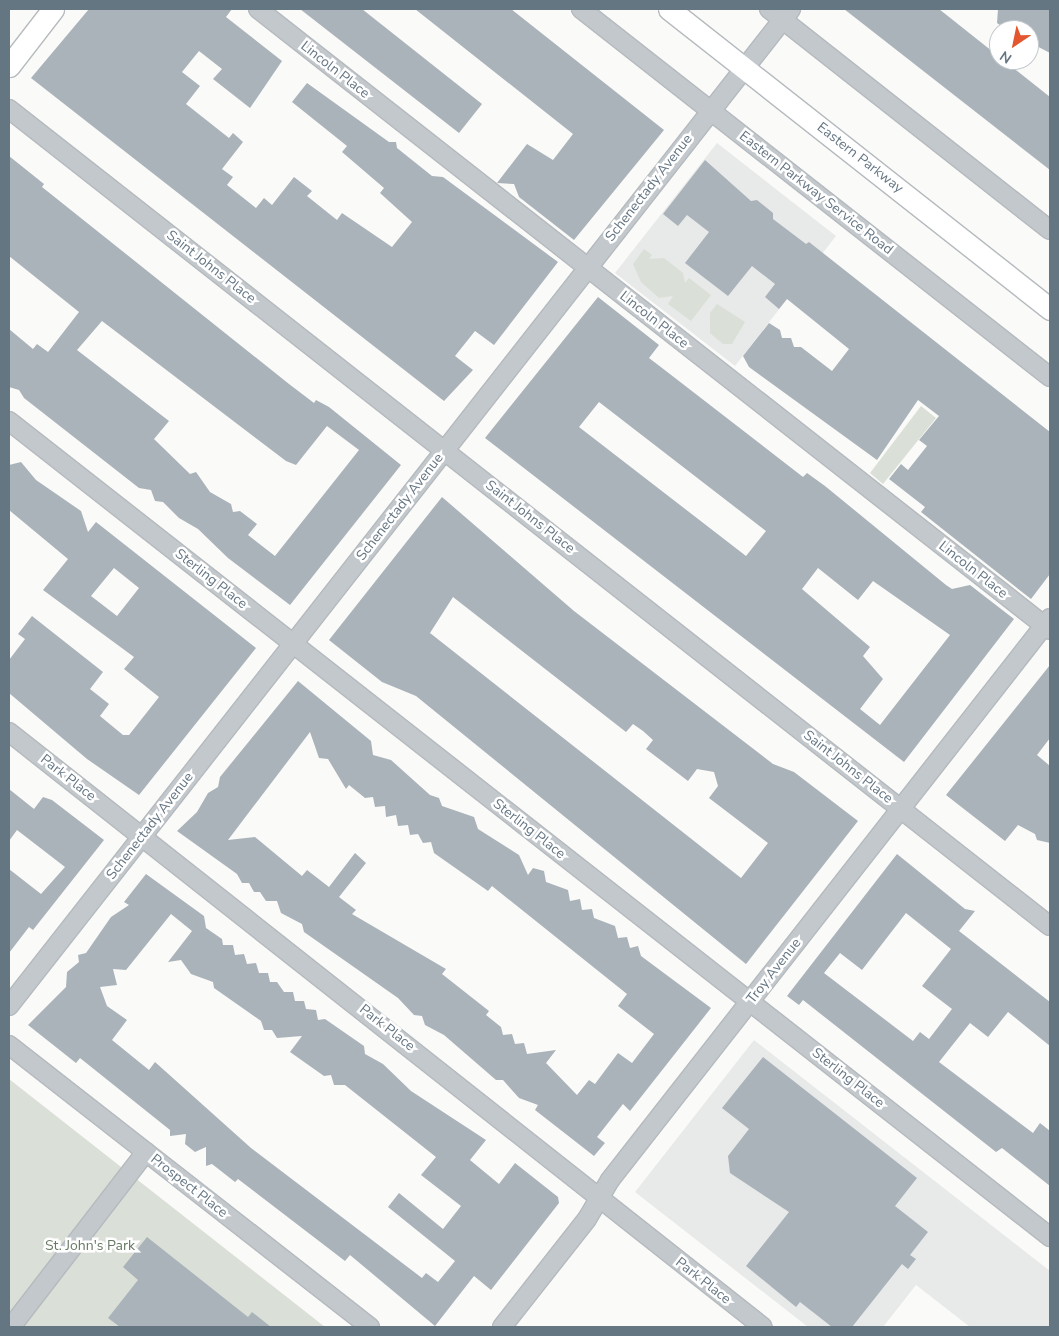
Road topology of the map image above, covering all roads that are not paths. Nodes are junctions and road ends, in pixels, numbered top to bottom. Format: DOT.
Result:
graph roads {
  1 [pos="53,9"];
  2 [pos="258,9"];
  3 [pos="581,9"];
  4 [pos="670,9"];
  5 [pos="781,12"];
  6 [pos="9,66"];
  7 [pos="744,67"];
  8 [pos="9,109"];
  9 [pos="710,110"];
  10 [pos="1050,230"];
  11 [pos="587,268"];
  12 [pos="1050,309"];
  13 [pos="1050,377"];
  14 [pos="9,421"];
  15 [pos="444,450"];
  16 [pos="1048,625"];
  17 [pos="292,644"];
  18 [pos="9,732"];
  19 [pos="901,809"];
  20 [pos="142,836"];
  21 [pos="1050,926"];
  22 [pos="750,1001"];
  23 [pos="9,1006"];
  24 [pos="9,1045"];
  25 [pos="146,1152"];
  26 [pos="600,1197"];
  27 [pos="1050,1237"];
  28 [pos="11,1327"];
  29 [pos="370,1327"];
  30 [pos="502,1327"];
  31 [pos="763,1327"];
  1 -- 6 [label="main road"];
  2 -- 11 [label="street, Lincoln Place"];
  3 -- 9 [label="street, Eastern Parkway Service Road"];
  4 -- 7 [label="main road, Eastern Parkway"];
  5 -- 7 [label="street, Schenectady Avenue"];
  5 -- 10 [label="street"];
  7 -- 9 [label="street, Schenectady Avenue"];
  7 -- 12 [label="main road, Eastern Parkway"];
  8 -- 15 [label="street, Saint Johns Place"];
  9 -- 11 [label="street, Schenectady Avenue"];
  9 -- 13 [label="street, Eastern Parkway Service Road"];
  11 -- 15 [label="street, Schenectady Avenue"];
  11 -- 16 [label="street, Lincoln Place"];
  14 -- 17 [label="street, Sterling Place"];
  15 -- 17 [label="street, Schenectady Avenue"];
  15 -- 19 [label="street, Saint Johns Place"];
  16 -- 19 [label="street, Troy Avenue"];
  17 -- 20 [label="street, Schenectady Avenue"];
  17 -- 22 [label="street, Sterling Place"];
  18 -- 20 [label="street, Park Place"];
  19 -- 21 [label="street, Saint Johns Place"];
  19 -- 22 [label="street, Troy Avenue"];
  20 -- 23 [label="street, Schenectady Avenue"];
  20 -- 26 [label="street, Park Place"];
  22 -- 26 [label="street, Troy Avenue"];
  22 -- 27 [label="street, Sterling Place"];
  24 -- 25 [label="street, Prospect Place"];
  25 -- 28 [label="street"];
  25 -- 29 [label="street, Prospect Place"];
  26 -- 30 [label="street, Troy Avenue"];
  26 -- 31 [label="street, Park Place"];
}
